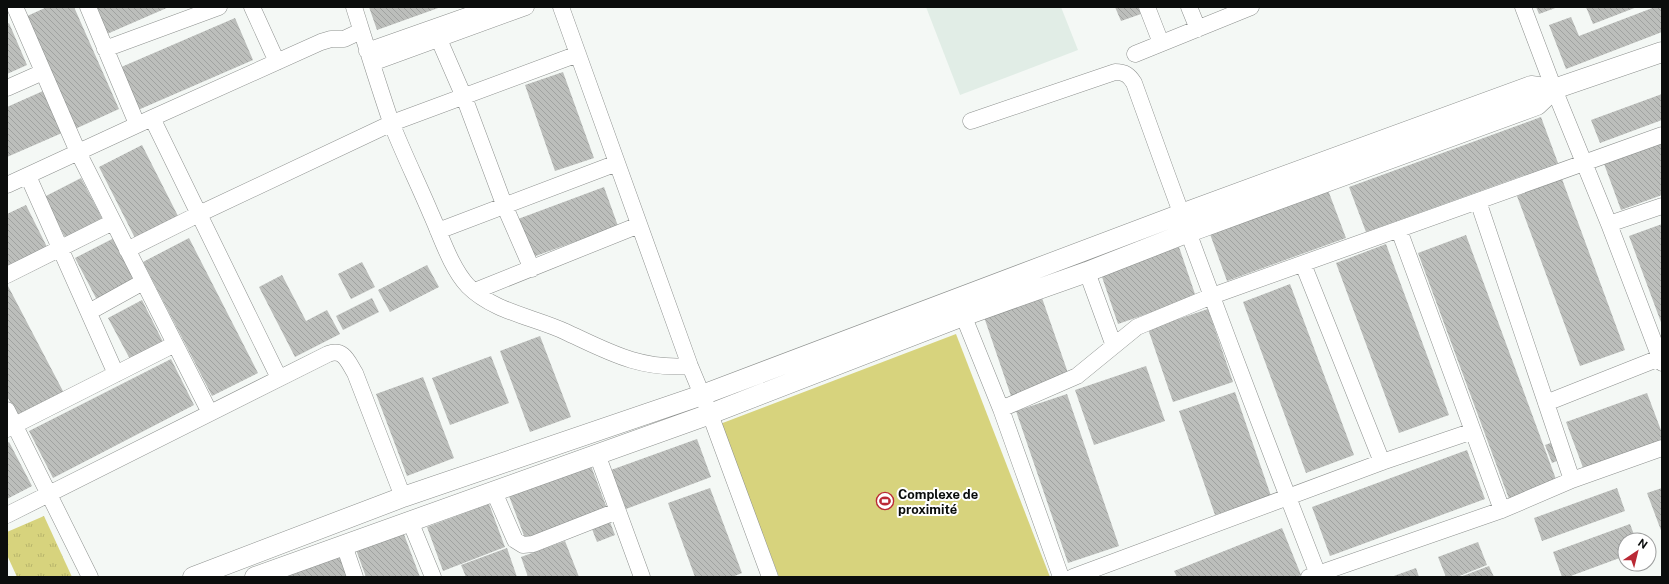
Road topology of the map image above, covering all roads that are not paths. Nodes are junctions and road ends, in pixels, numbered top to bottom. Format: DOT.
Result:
graph roads {
  1 [pos="15,7"];
  2 [pos="88,7"];
  3 [pos="219,7"];
  4 [pos="252,7"];
  5 [pos="354,7"];
  6 [pos="526,7"];
  7 [pos="560,7"];
  8 [pos="1147,7"];
  9 [pos="1189,7"];
  10 [pos="1251,7"];
  11 [pos="1523,7"];
  12 [pos="485,8"];
  13 [pos="1231,11"];
  14 [pos="1198,29"];
  15 [pos="361,31"];
  16 [pos="437,34"];
  17 [pos="1161,43"];
  18 [pos="105,48"];
  19 [pos="1662,52"];
  20 [pos="578,54"];
  21 [pos="1135,54"];
  22 [pos="370,57"];
  23 [pos="277,62"];
  24 [pos="43,72"];
  25 [pos="7,88"];
  26 [pos="1554,89"];
  27 [pos="464,96"];
  28 [pos="152,118"];
  29 [pos="971,121"];
  30 [pos="392,123"];
  31 [pos="137,124"];
  32 [pos="1662,135"];
  33 [pos="78,152"];
  34 [pos="617,163"];
  35 [pos="1584,164"];
  36 [pos="28,176"];
  37 [pos="7,185"];
  38 [pos="1478,201"];
  39 [pos="1662,206"];
  40 [pos="505,207"];
  41 [pos="199,214"];
  42 [pos="1181,214"];
  43 [pos="113,222"];
  44 [pos="1609,224"];
  45 [pos="639,225"];
  46 [pos="1399,230"];
  47 [pos="438,231"];
  48 [pos="1189,232"];
  49 [pos="60,248"];
  50 [pos="127,250"];
  51 [pos="1303,264"];
  52 [pos="532,269"];
  53 [pos="1087,272"];
  54 [pos="7,275"];
  55 [pos="143,282"];
  56 [pos="475,291"];
  57 [pos="1212,296"];
  58 [pos="960,307"];
  59 [pos="89,312"];
  60 [pos="175,344"];
  61 [pos="1114,346"];
  62 [pos="1661,359"];
  63 [pos="690,366"];
  64 [pos="116,374"];
  65 [pos="279,378"];
  66 [pos="702,395"];
  67 [pos="1546,403"];
  68 [pos="7,410"];
  69 [pos="1001,410"];
  70 [pos="210,413"];
  71 [pos="710,414"];
  72 [pos="11,427"];
  73 [pos="1473,431"];
  74 [pos="1662,448"];
  75 [pos="597,454"];
  76 [pos="1382,462"];
  77 [pos="1572,480"];
  78 [pos="494,492"];
  79 [pos="50,494"];
  80 [pos="403,497"];
  81 [pos="1287,497"];
  82 [pos="1502,510"];
  83 [pos="617,511"];
  84 [pos="7,515"];
  85 [pos="410,521"];
  86 [pos="344,545"];
  87 [pos="1315,576"];
  88 [pos="90,577"];
  89 [pos="193,577"];
  90 [pos="255,577"];
  91 [pos="355,577"];
  92 [pos="433,577"];
  93 [pos="642,577"];
  94 [pos="770,577"];
  95 [pos="1061,577"];
  96 [pos="1073,577"];
  1 -- 24 [label="street"];
  2 -- 18 [label="street"];
  3 -- 18 [label="street"];
  4 -- 23 [label="street"];
  5 -- 15 [label="street"];
  6 -- 16 [label="street"];
  7 -- 20 [label="street"];
  8 -- 17 [label="street"];
  9 -- 14 [label="street"];
  10 -- 13 [label="street"];
  11 -- 26 [label="street"];
  12 -- 16 [label="street"];
  13 -- 14 [label="street"];
  14 -- 17 [label="street"];
  15 -- 22 [label="street"];
  15 -- 23 [label="street"];
  16 -- 22 [label="street"];
  16 -- 27 [label="street"];
  17 -- 21 [label="street"];
  18 -- 31 [label="street"];
  19 -- 26 [label="street"];
  20 -- 27 [label="street"];
  20 -- 34 [label="street"];
  22 -- 30 [label="street"];
  23 -- 28 [label="street"];
  24 -- 25 [label="street"];
  24 -- 33 [label="street"];
  26 -- 35 [label="street"];
  26 -- 42 [label="street"];
  26 -- 48 [label="street"];
  27 -- 30 [label="street"];
  27 -- 40 [label="street"];
  28 -- 31 [label="street"];
  28 -- 41 [label="street"];
  29 -- 42 [label="street"];
  30 -- 41 [label="street"];
  30 -- 47 [label="street"];
  31 -- 33 [label="street"];
  32 -- 35 [label="street"];
  33 -- 36 [label="street"];
  33 -- 43 [label="street"];
  34 -- 40 [label="street"];
  34 -- 45 [label="street"];
  35 -- 38 [label="street"];
  35 -- 44 [label="street"];
  36 -- 37 [label="street"];
  36 -- 49 [label="street"];
  38 -- 46 [label="street"];
  38 -- 67 [label="street"];
  39 -- 44 [label="street"];
  40 -- 47 [label="street"];
  40 -- 52 [label="street"];
  41 -- 50 [label="street"];
  41 -- 65 [label="street"];
  42 -- 48 [label="street"];
  42 -- 58 [label="street"];
  43 -- 49 [label="street"];
  43 -- 50 [label="street"];
  44 -- 62 [label="street"];
  45 -- 52 [label="street"];
  45 -- 63 [label="street"];
  46 -- 51 [label="street"];
  46 -- 73 [label="street"];
  47 -- 56 [label="street"];
  48 -- 53 [label="street"];
  48 -- 57 [label="street"];
  49 -- 54 [label="street"];
  49 -- 59 [label="street"];
  50 -- 55 [label="street"];
  51 -- 57 [label="street"];
  51 -- 76 [label="street"];
  52 -- 56 [label="street"];
  53 -- 58 [label="street"];
  53 -- 61 [label="street"];
  55 -- 59 [label="street"];
  55 -- 60 [label="street"];
  56 -- 63 [label="street"];
  57 -- 61 [label="street"];
  57 -- 81 [label="street"];
  58 -- 66 [label="street"];
  58 -- 69 [label="street"];
  58 -- 71 [label="street"];
  59 -- 64 [label="street"];
  60 -- 64 [label="street"];
  60 -- 70 [label="street"];
  61 -- 69 [label="street"];
  62 -- 67 [label="street"];
  63 -- 66 [label="street"];
  64 -- 72 [label="street"];
  65 -- 70 [label="street"];
  65 -- 80 [label="street"];
  66 -- 71 [label="street"];
  66 -- 80 [label="street"];
  67 -- 77 [label="street"];
  68 -- 72 [label="street"];
  69 -- 95 [label="street"];
  70 -- 79 [label="street"];
  71 -- 75 [label="street"];
  71 -- 94 [label="street"];
  72 -- 79 [label="street"];
  73 -- 76 [label="street"];
  73 -- 82 [label="street"];
  74 -- 77 [label="street"];
  75 -- 78 [label="street"];
  75 -- 83 [label="street"];
  76 -- 81 [label="street"];
  77 -- 82 [label="street"];
  78 -- 83 [label="street"];
  78 -- 85 [label="street"];
  79 -- 84 [label="street"];
  79 -- 88 [label="street"];
  80 -- 89 [label="street"];
  81 -- 87 [label="street"];
  81 -- 96 [label="street"];
  82 -- 87 [label="street"];
  83 -- 93 [label="street"];
  85 -- 86 [label="street"];
  85 -- 92 [label="street"];
  86 -- 90 [label="street"];
  86 -- 91 [label="street"];
}
